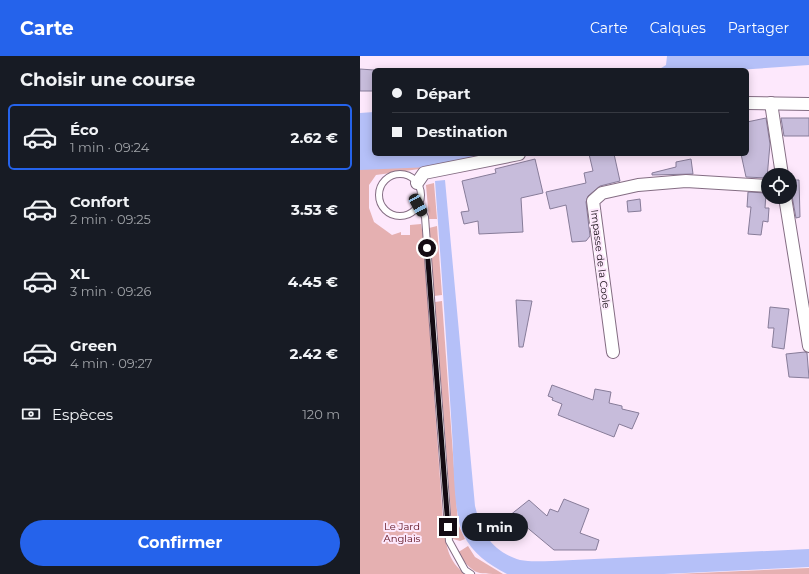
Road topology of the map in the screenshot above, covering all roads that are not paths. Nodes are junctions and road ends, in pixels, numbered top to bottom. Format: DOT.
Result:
graph roads {
  1 [pos="749,103"];
  2 [pos="771,103"];
  3 [pos="809,104"];
  4 [pos="509,156"];
  5 [pos="781,168"];
  6 [pos="417,183"];
  7 [pos="761,186"];
  8 [pos="787,204"];
  9 [pos="418,205"];
  10 [pos="809,346"];
  11 [pos="613,352"];
  12 [pos="471,574"];
  1 -- 2 [label="street"];
  2 -- 3 [label="street"];
  2 -- 5 [label="street"];
  4 -- 6 [label="street"];
  6 -- 9 [label="lane"];
  6 -- 9 [label="lane"];
  7 -- 11 [label="street, Impasse de la Coole"];
  8 -- 10 [label="street"];
  9 -- 12 [label="lane"];
}
